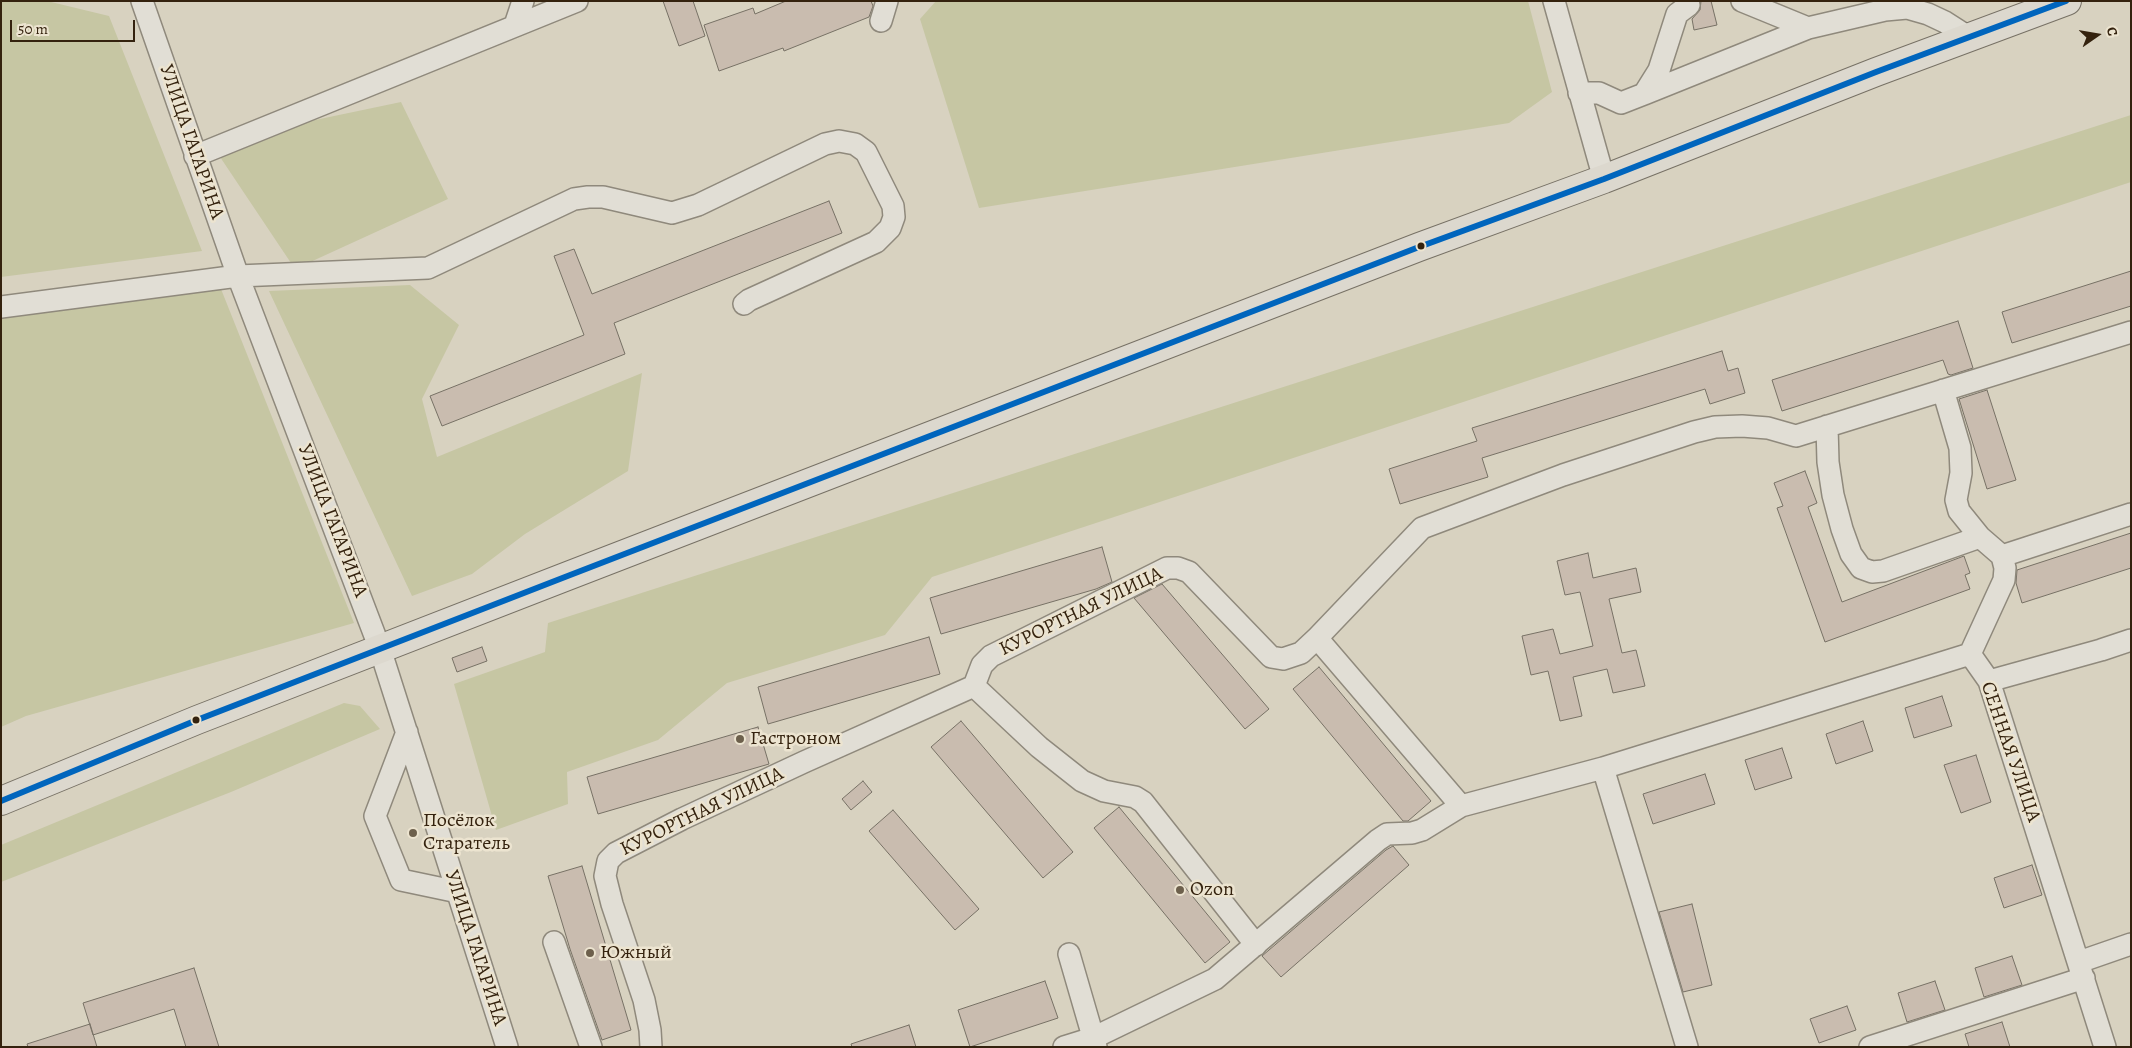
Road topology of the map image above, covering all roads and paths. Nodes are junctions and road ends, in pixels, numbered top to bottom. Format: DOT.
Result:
graph roads {
  1 [pos="142,1"];
  2 [pos="523,1"];
  3 [pos="576,1"];
  4 [pos="1554,1"];
  5 [pos="1742,1"];
  6 [pos="2067,1"];
  7 [pos="1688,5"];
  8 [pos="515,25"];
  9 [pos="1808,28"];
  10 [pos="1970,38"];
  11 [pos="1579,93"];
  12 [pos="1644,94"];
  13 [pos="195,156"];
  14 [pos="1604,179"];
  15 [pos="238,276"];
  16 [pos="744,304"];
  17 [pos="1,307"];
  18 [pos="2131,332"];
  19 [pos="1943,390"];
  20 [pos="1827,426"];
  21 [pos="2131,514"];
  22 [pos="1980,537"];
  23 [pos="2002,556"];
  24 [pos="1317,638"];
  25 [pos="2131,640"];
  26 [pos="380,649"];
  27 [pos="1970,654"];
  28 [pos="1989,681"];
  29 [pos="974,686"];
  30 [pos="407,732"];
  31 [pos="1603,768"];
  32 [pos="1,801"];
  33 [pos="1461,806"];
  34 [pos="458,892"];
  35 [pos="554,942"];
  36 [pos="1256,944"];
  37 [pos="2131,944"];
  38 [pos="1069,954"];
  39 [pos="2081,970"];
  40 [pos="1094,1042"];
  41 [pos="507,1047"];
  42 [pos="591,1047"];
  43 [pos="651,1047"];
  44 [pos="1064,1047"];
  45 [pos="1687,1047"];
  46 [pos="1870,1047"];
  47 [pos="2105,1047"];
  1 -- 13 [label="street, УЛИЦА ГАГАРИНА"];
  2 -- 8 [label="street"];
  3 -- 8 [label="street"];
  4 -- 11 [label="street"];
  5 -- 9 [label="street"];
  6 -- 10 [label="main road"];
  7 -- 12 [label="street"];
  8 -- 13 [label="street"];
  9 -- 10 [label="street"];
  9 -- 12 [label="street"];
  10 -- 14 [label="main road"];
  11 -- 12 [label="street"];
  11 -- 14 [label="street"];
  13 -- 15 [label="street, УЛИЦА ГАГАРИНА"];
  14 -- 26 [label="main road"];
  15 -- 16 [label="street"];
  15 -- 17 [label="street"];
  15 -- 26 [label="street, УЛИЦА ГАГАРИНА"];
  18 -- 19 [label="street"];
  19 -- 20 [label="street"];
  19 -- 22 [label="street"];
  20 -- 22 [label="street"];
  20 -- 24 [label="street"];
  21 -- 23 [label="street"];
  22 -- 23 [label="street"];
  23 -- 27 [label="street"];
  24 -- 29 [label="street, КУРОРТНАЯ УЛИЦА"];
  24 -- 33 [label="street"];
  25 -- 28 [label="street"];
  26 -- 30 [label="street, УЛИЦА ГАГАРИНА"];
  26 -- 32 [label="main road"];
  27 -- 28 [label="street, СЕННАЯ УЛИЦА"];
  27 -- 31 [label="street"];
  28 -- 39 [label="street, СЕННАЯ УЛИЦА"];
  29 -- 36 [label="street"];
  29 -- 43 [label="street, КУРОРТНАЯ УЛИЦА"];
  30 -- 34 [label="street, УЛИЦА ГАГАРИНА"];
  30 -- 34 [label="street"];
  31 -- 33 [label="street"];
  31 -- 45 [label="street"];
  33 -- 36 [label="street"];
  34 -- 41 [label="street, УЛИЦА ГАГАРИНА"];
  35 -- 42 [label="street"];
  36 -- 40 [label="street"];
  37 -- 39 [label="street"];
  38 -- 40 [label="street"];
  39 -- 46 [label="street"];
  39 -- 47 [label="street, СЕННАЯ УЛИЦА"];
  40 -- 44 [label="street"];
}
